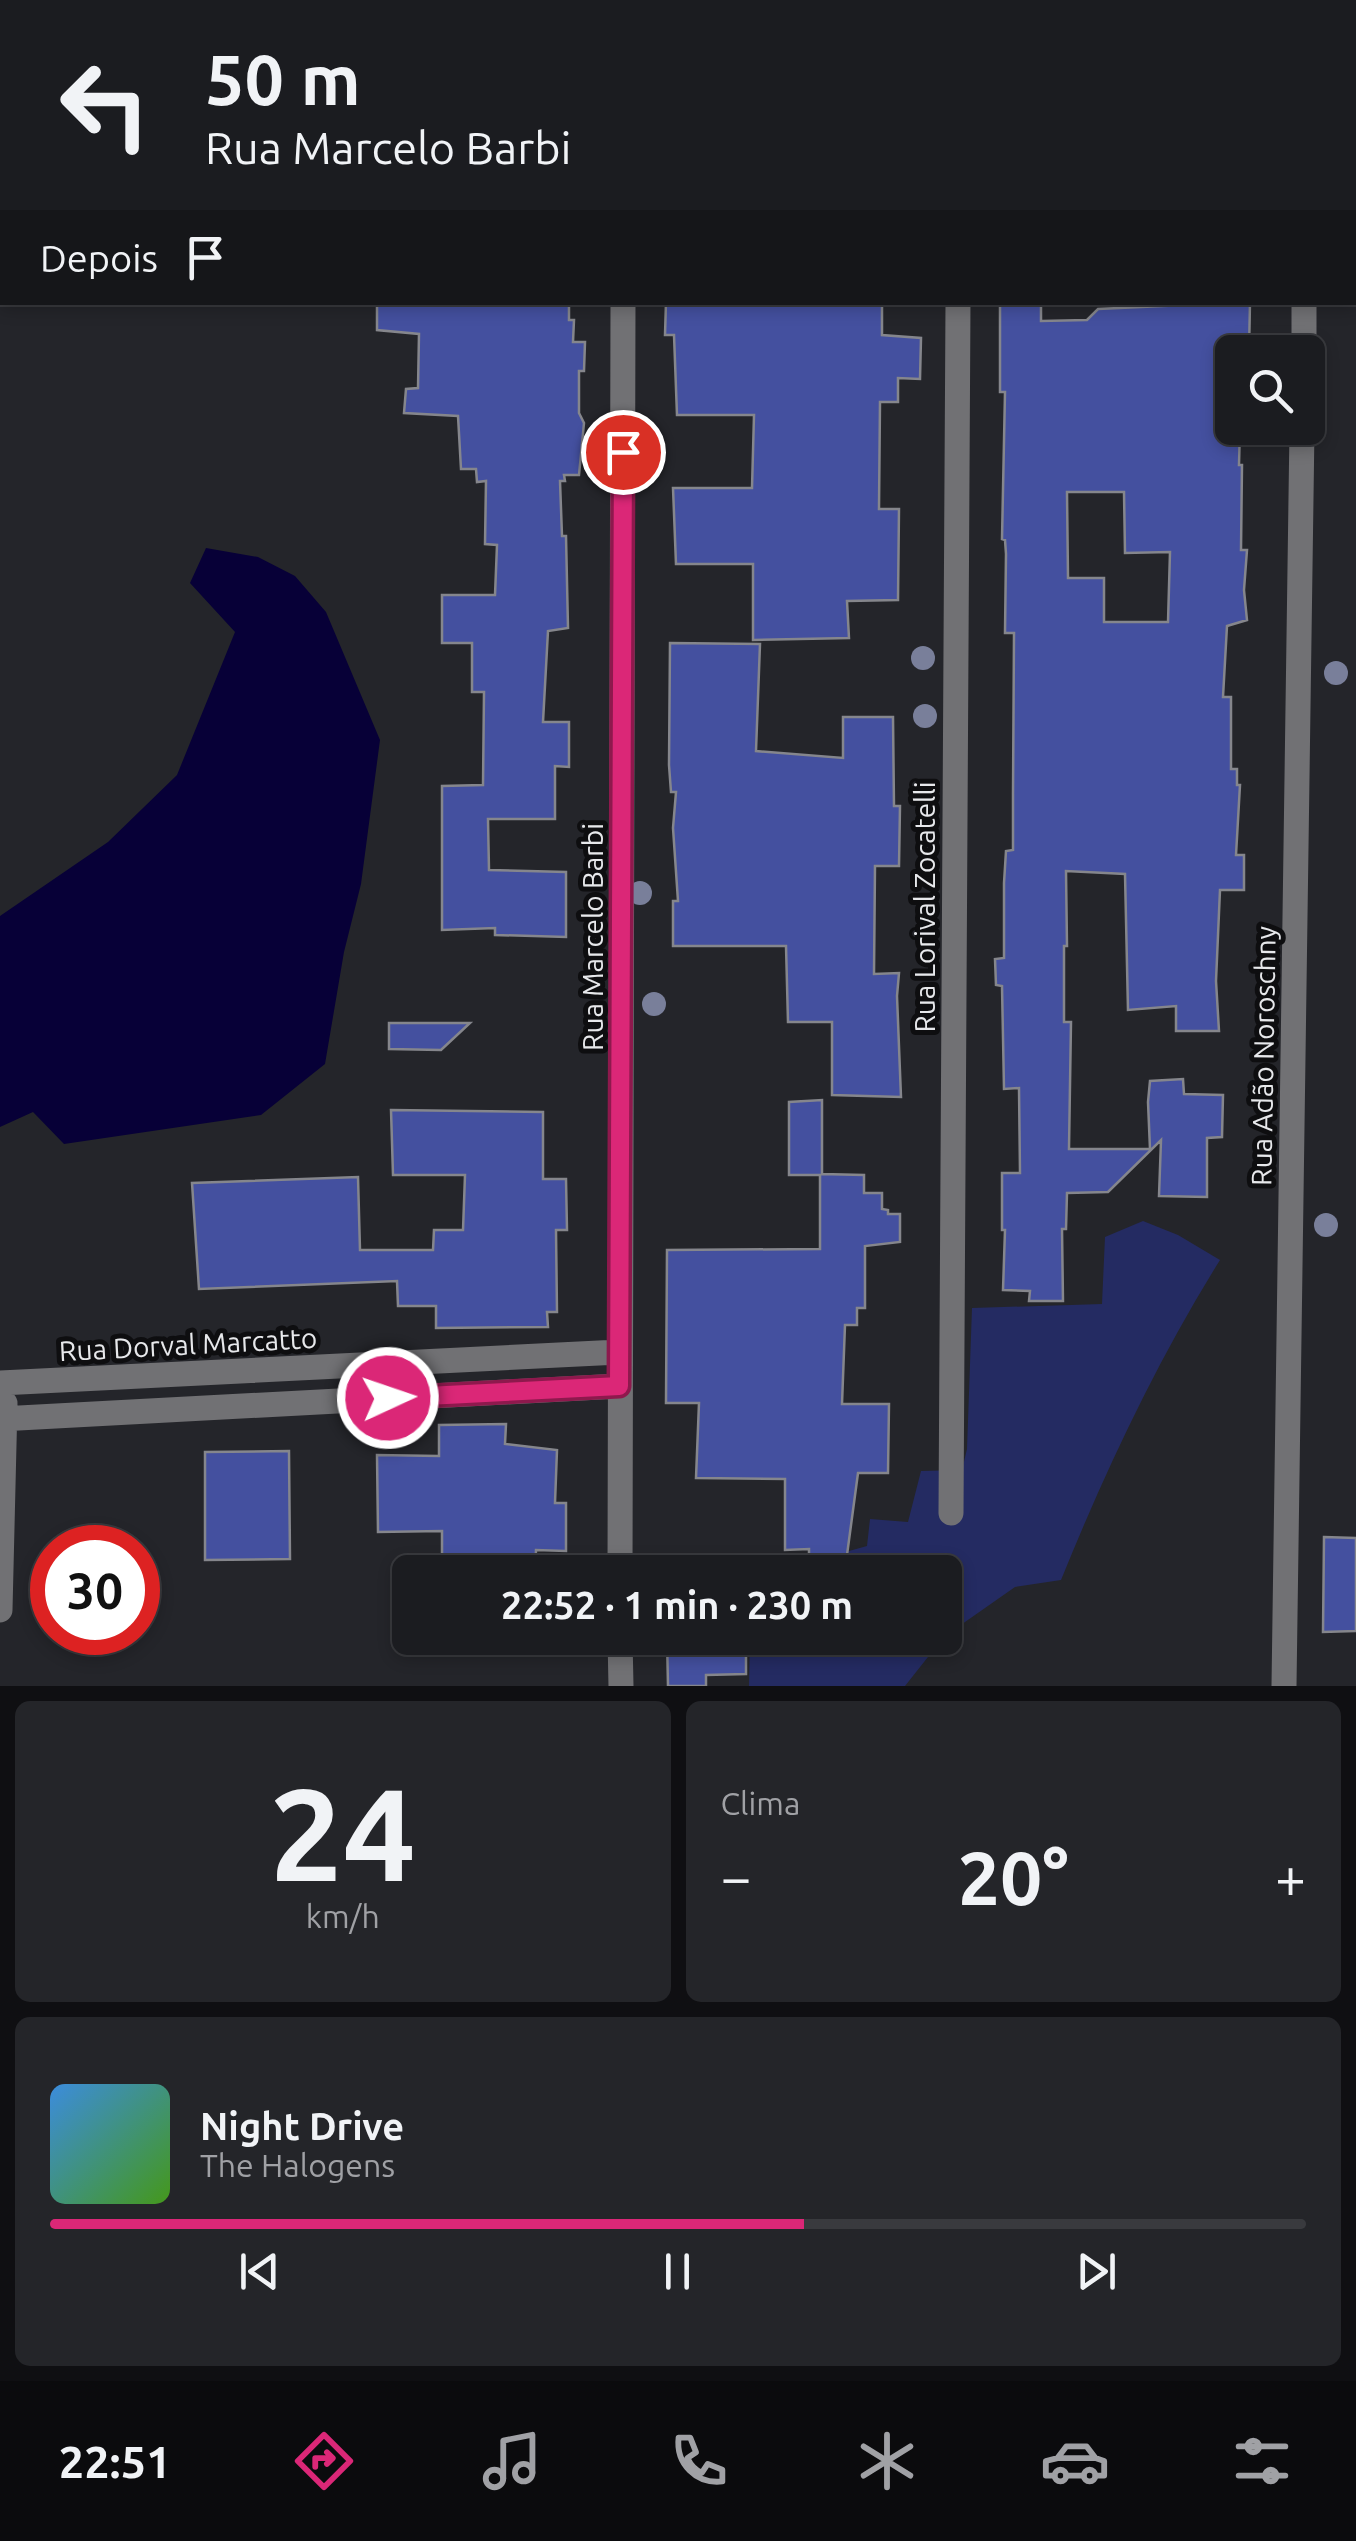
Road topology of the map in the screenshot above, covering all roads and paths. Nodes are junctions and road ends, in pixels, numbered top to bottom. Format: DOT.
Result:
graph roads {
  1 [pos="623,305"];
  2 [pos="958,305"];
  3 [pos="1304,305"];
  4 [pos="1304,335"];
  5 [pos="1302,445"];
  6 [pos="619,1352"];
  7 [pos="2,1383"];
  8 [pos="619,1386"];
  9 [pos="2,1419"];
  10 [pos="951,1513"];
  11 [pos="620,1555"];
  12 [pos="0,1610"];
  13 [pos="620,1655"];
  14 [pos="621,1686"];
  15 [pos="1284,1686"];
  1 -- 6 [label="street, Rua Marcelo Barbi"];
  2 -- 10 [label="street, Rua Lorival Zocatelli"];
  3 -- 4 [label="street"];
  5 -- 15 [label="street, Rua Adão Noroschny"];
  6 -- 7 [label="street, Rua Dorval Marcatto"];
  6 -- 8 [label="street, Rua Marcelo Barbi"];
  7 -- 9 [label="street"];
  8 -- 9 [label="street"];
  8 -- 11 [label="street, Rua Marcelo Barbi"];
  9 -- 12 [label="street"];
  13 -- 14 [label="street"];
}
